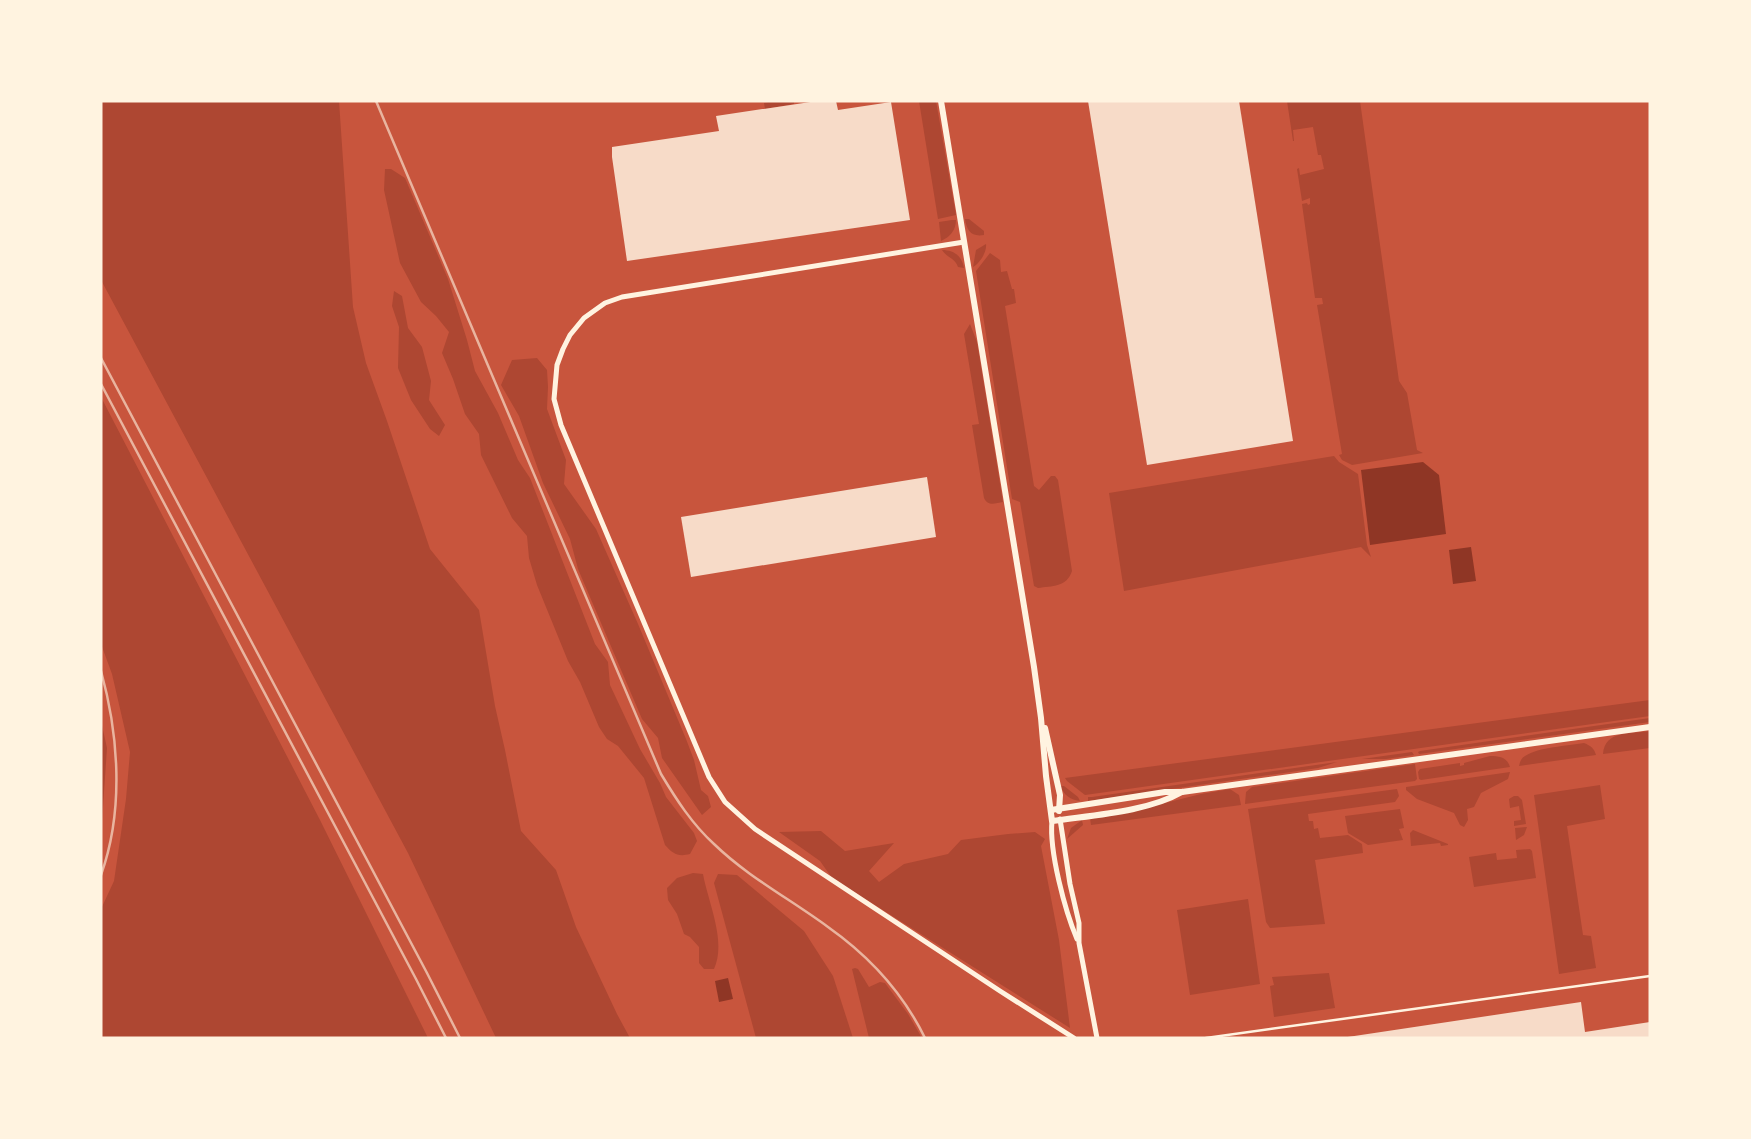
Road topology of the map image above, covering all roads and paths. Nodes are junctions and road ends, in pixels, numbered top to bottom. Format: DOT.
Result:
graph roads {
  1 [pos="941,101"];
  2 [pos="964,242"];
  3 [pos="1041,718"];
  4 [pos="1650,727"];
  5 [pos="1182,792"];
  6 [pos="1059,809"];
  7 [pos="1051,810"];
  8 [pos="1060,820"];
  9 [pos="1052,821"];
  10 [pos="1079,943"];
  11 [pos="1650,976"];
  12 [pos="1074,1038"];
  13 [pos="1096,1038"];
  14 [pos="1206,1038"];
  1 -- 2 [label="street"];
  2 -- 3 [label="street"];
  2 -- 12 [label="street"];
  3 -- 6 [label="street"];
  3 -- 7 [label="street"];
  4 -- 5 [label="street"];
  5 -- 6 [label="street"];
  5 -- 8 [label="street"];
  6 -- 7 [label="street"];
  6 -- 8 [label="street"];
  7 -- 9 [label="street"];
  8 -- 9 [label="street"];
  8 -- 10 [label="street"];
  9 -- 10 [label="street"];
  10 -- 13 [label="street"];
  11 -- 14 [label="lane"];
}
